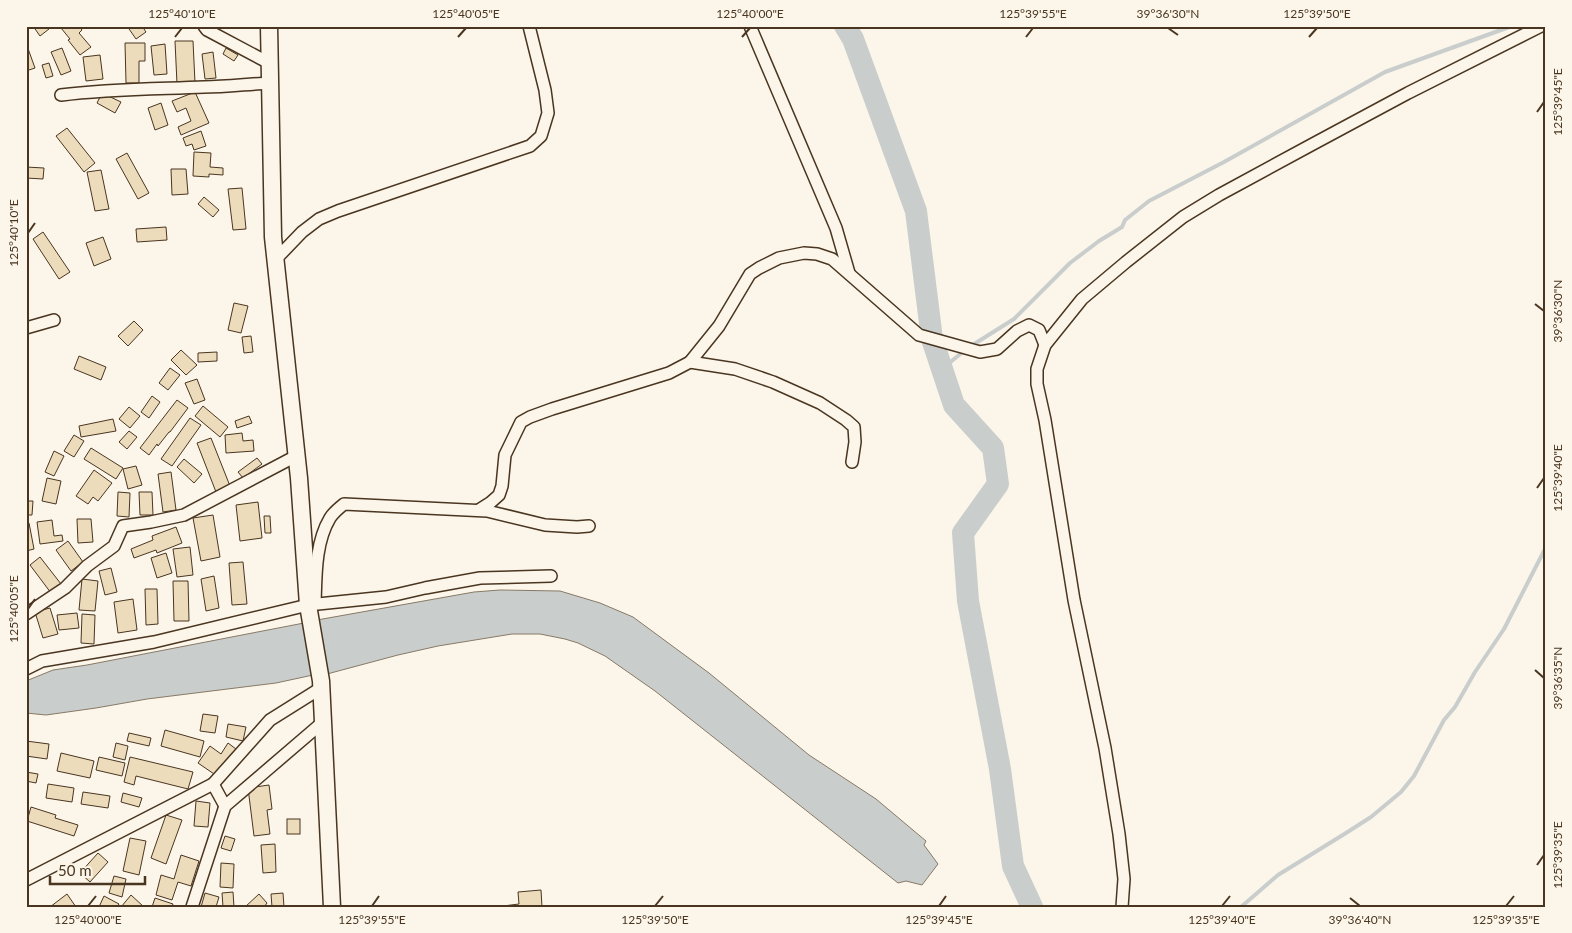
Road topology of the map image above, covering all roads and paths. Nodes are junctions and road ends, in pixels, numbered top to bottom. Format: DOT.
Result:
graph roads {
  1 [pos="204,26"];
  2 [pos="269,26"];
  3 [pos="530,26"];
  4 [pos="750,26"];
  5 [pos="1541,26"];
  6 [pos="269,63"];
  7 [pos="270,83"];
  8 [pos="61,95"];
  9 [pos="276,259"];
  10 [pos="849,273"];
  11 [pos="54,320"];
  12 [pos="26,328"];
  13 [pos="1045,345"];
  14 [pos="690,362"];
  15 [pos="296,456"];
  16 [pos="852,462"];
  17 [pos="479,510"];
  18 [pos="589,526"];
  19 [pos="551,576"];
  20 [pos="311,607"];
  21 [pos="26,614"];
  22 [pos="26,669"];
  23 [pos="321,685"];
  24 [pos="323,722"];
  25 [pos="212,784"];
  26 [pos="225,806"];
  27 [pos="26,880"];
  28 [pos="192,907"];
  29 [pos="332,907"];
  30 [pos="1122,907"];
  1 -- 6 [label="street"];
  2 -- 6 [label="main road"];
  3 -- 9 [label="street"];
  4 -- 10 [label="street"];
  5 -- 13 [label="street"];
  6 -- 7 [label="main road"];
  7 -- 8 [label="street"];
  7 -- 9 [label="main road"];
  9 -- 15 [label="main road"];
  10 -- 13 [label="street"];
  10 -- 14 [label="street"];
  11 -- 12 [label="street"];
  13 -- 30 [label="street"];
  14 -- 16 [label="street"];
  14 -- 17 [label="street"];
  15 -- 20 [label="main road"];
  15 -- 21 [label="street"];
  17 -- 18 [label="street"];
  17 -- 20 [label="street"];
  19 -- 20 [label="street"];
  20 -- 22 [label="street"];
  20 -- 23 [label="main road"];
  23 -- 24 [label="main road"];
  23 -- 25 [label="street"];
  24 -- 26 [label="street"];
  24 -- 29 [label="main road"];
  25 -- 26 [label="street"];
  25 -- 27 [label="street"];
  26 -- 28 [label="street"];
}
